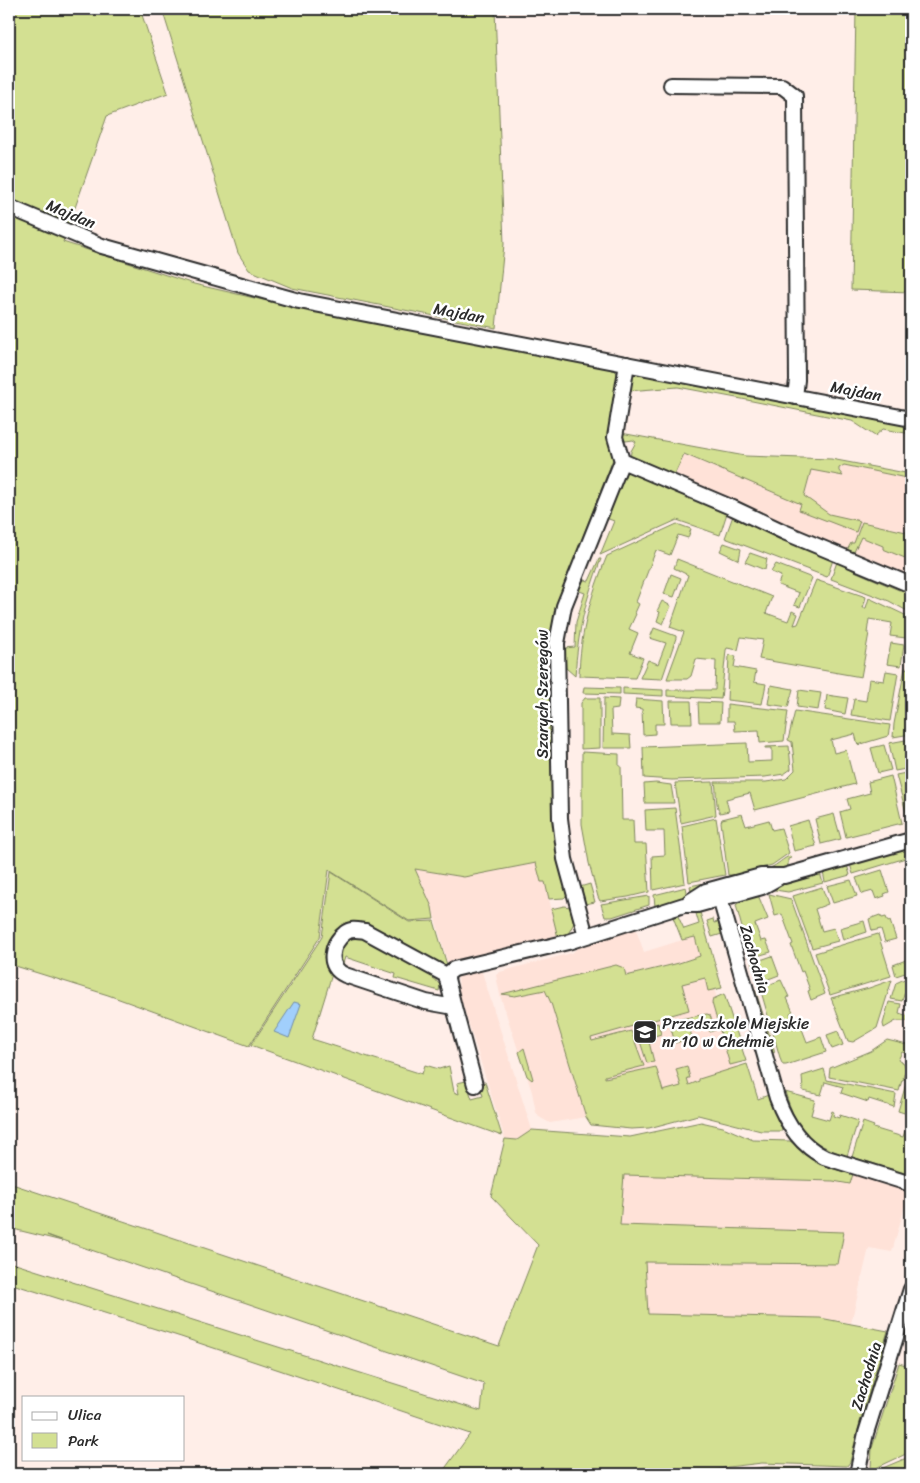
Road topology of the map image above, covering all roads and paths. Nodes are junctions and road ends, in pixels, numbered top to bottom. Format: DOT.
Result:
graph roads {
  1 [pos="671,85"];
  2 [pos="9,207"];
  3 [pos="626,364"];
  4 [pos="795,397"];
  5 [pos="911,420"];
  6 [pos="622,461"];
  7 [pos="911,585"];
  8 [pos="911,840"];
  9 [pos="718,893"];
  10 [pos="586,936"];
  11 [pos="446,975"];
  12 [pos="454,1007"];
  13 [pos="475,1085"];
  14 [pos="911,1184"];
  15 [pos="911,1289"];
  16 [pos="856,1474"];
  1 -- 4 [label="street"];
  2 -- 3 [label="street, Majdan"];
  3 -- 4 [label="street, Majdan"];
  3 -- 6 [label="street"];
  4 -- 5 [label="street, Majdan"];
  6 -- 7 [label="street"];
  6 -- 10 [label="street, Szarych Szeregów"];
  8 -- 9 [label="street"];
  9 -- 10 [label="street"];
  9 -- 14 [label="street, Zachodnia"];
  10 -- 11 [label="street"];
  11 -- 12 [label="street"];
  11 -- 12 [label="street"];
  12 -- 13 [label="street"];
  15 -- 16 [label="street, Zachodnia"];
}
